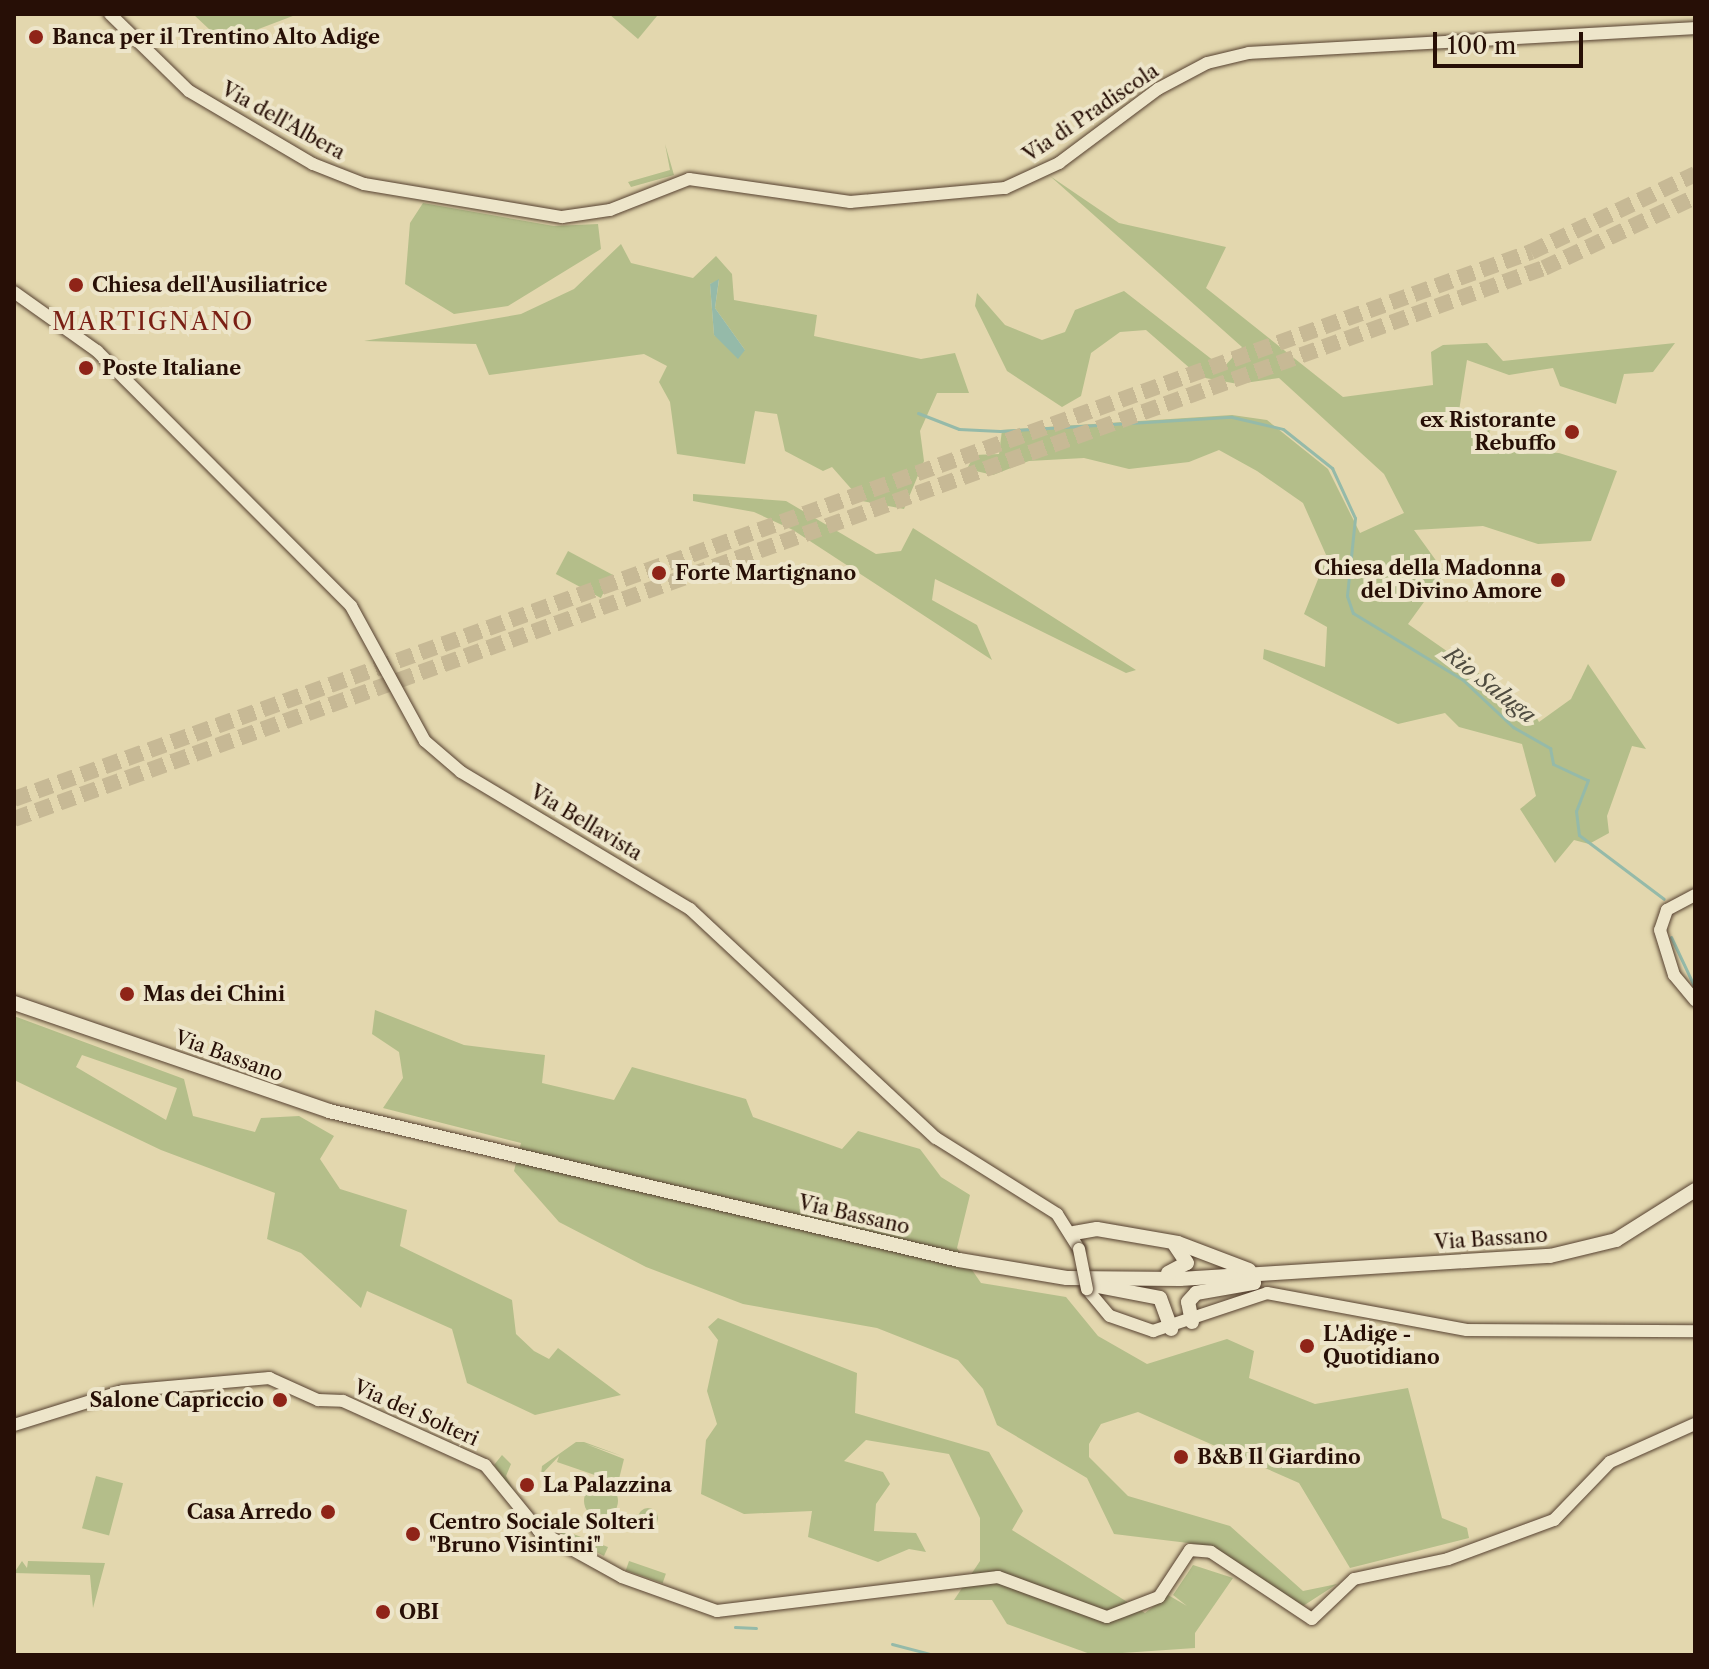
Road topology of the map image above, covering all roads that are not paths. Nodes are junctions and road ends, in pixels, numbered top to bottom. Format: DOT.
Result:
graph roads {
  1 [pos="110,14"];
  2 [pos="1695,28"];
  3 [pos="610,210"];
  4 [pos="14,292"];
  5 [pos="1695,895"];
  6 [pos="704,939"];
  7 [pos="729,950"];
  8 [pos="1695,1000"];
  9 [pos="14,1003"];
  10 [pos="1695,1190"];
  11 [pos="1074,1233"];
  12 [pos="1172,1243"];
  13 [pos="1285,1274"];
  14 [pos="1067,1278"];
  15 [pos="1192,1322"];
  16 [pos="1171,1329"];
  17 [pos="1695,1331"];
  18 [pos="1695,1424"];
  19 [pos="14,1425"];
  1 -- 3 [label="street, Via dell'Albera"];
  2 -- 3 [label="street, Via di Pradiscola"];
  4 -- 7 [label="street, Via Bellavista"];
  5 -- 8 [label="street"];
  6 -- 7 [label="street"];
  7 -- 11 [label="street, Via Bellavista"];
  9 -- 14 [label="main road, Via Bassano"];
  10 -- 13 [label="main road, Via Bassano"];
  11 -- 12 [label="main road"];
  11 -- 16 [label="street, bridge"];
  12 -- 13 [label="main road"];
  12 -- 14 [label="main road"];
  13 -- 14 [label="main road, Via Bassano"];
  13 -- 15 [label="main road"];
  14 -- 16 [label="main road"];
  15 -- 16 [label="street"];
  15 -- 17 [label="street"];
  18 -- 19 [label="street, Via dei Solteri"];
}
